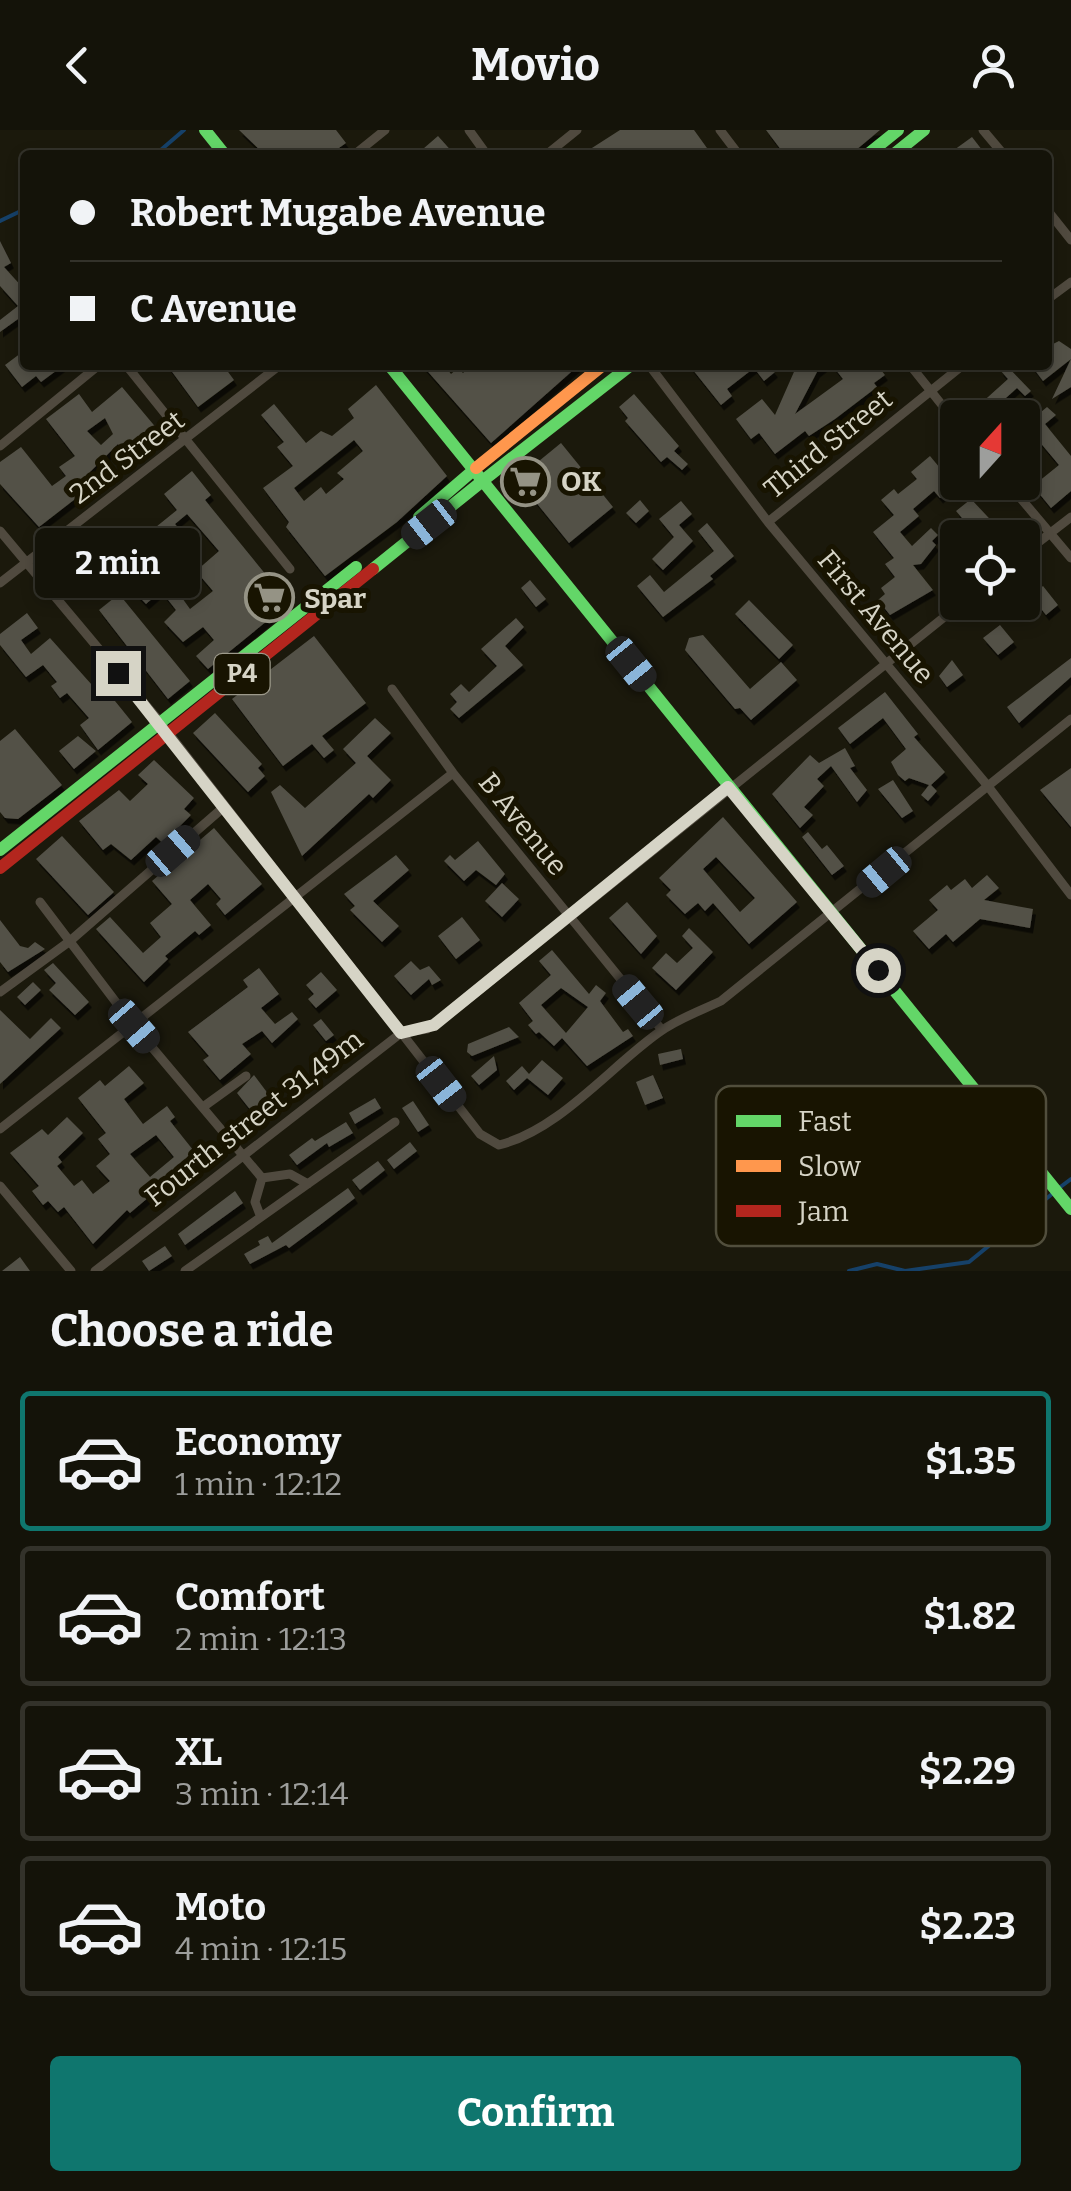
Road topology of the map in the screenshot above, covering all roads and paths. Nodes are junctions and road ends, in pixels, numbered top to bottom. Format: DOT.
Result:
graph roads {
  1 [pos="385,130"];
  2 [pos="578,130"];
  3 [pos="720,130"];
  4 [pos="898,130"];
  5 [pos="924,130"];
  6 [pos="984,130"];
  7 [pos="360,150"];
  8 [pos="552,150"];
  9 [pos="735,150"];
  10 [pos="872,150"];
  11 [pos="899,150"];
  12 [pos="1000,150"];
  13 [pos="1052,216"];
  14 [pos="1071,240"];
  15 [pos="93,370"];
  16 [pos="130,370"];
  17 [pos="274,370"];
  18 [pos="393,370"];
  19 [pos="597,370"];
  20 [pos="624,370"];
  21 [pos="653,370"];
  22 [pos="914,370"];
  23 [pos="956,370"];
  24 [pos="929,391"];
  25 [pos="940,404"];
  26 [pos="186,440"];
  27 [pos="0,446"];
  28 [pos="480,474"];
  29 [pos="1023,500"];
  30 [pos="1071,517"];
  31 [pos="768,522"];
  32 [pos="0,532"];
  33 [pos="1051,533"];
  34 [pos="1040,542"];
  35 [pos="1071,558"];
  36 [pos="25,563"];
  37 [pos="290,569"];
  38 [pos="0,583"];
  39 [pos="940,619"];
  40 [pos="884,664"];
  41 [pos="392,689"];
  42 [pos="1071,719"];
  43 [pos="164,728"];
  44 [pos="454,774"];
  45 [pos="987,785"];
  46 [pos="728,787"];
  47 [pos="225,806"];
  48 [pos="0,850"];
  49 [pos="0,868"];
  50 [pos="1071,895"];
  51 [pos="295,900"];
  52 [pos="40,902"];
  53 [pos="833,915"];
  54 [pos="569,919"];
  55 [pos="70,941"];
  56 [pos="0,992"];
  57 [pos="134,1026"];
  58 [pos="662,1030"];
  59 [pos="401,1033"];
  60 [pos="246,1076"];
  61 [pos="971,1086"];
  62 [pos="203,1107"];
  63 [pos="395,1122"];
  64 [pos="0,1129"];
  65 [pos="244,1154"];
  66 [pos="262,1178"];
  67 [pos="1046,1179"];
  68 [pos="308,1184"];
  69 [pos="0,1186"];
  70 [pos="1068,1205"];
  71 [pos="260,1215"];
  72 [pos="71,1271"];
  73 [pos="95,1271"];
  74 [pos="185,1271"];
  1 -- 7 [label="street"];
  2 -- 8 [label="street"];
  3 -- 9 [label="street"];
  4 -- 10 [label="main road"];
  5 -- 11 [label="main road"];
  6 -- 12 [label="street"];
  13 -- 14 [label="street"];
  15 -- 27 [label="street"];
  16 -- 26 [label="street"];
  17 -- 26 [label="street, 2nd Street"];
  18 -- 28 [label="main road"];
  19 -- 28 [label="main road"];
  20 -- 28 [label="main road"];
  21 -- 31 [label="street, First Avenue"];
  22 -- 24 [label="street"];
  23 -- 24 [label="street, Third Street"];
  24 -- 25 [label="street"];
  24 -- 31 [label="street, Third Street"];
  26 -- 36 [label="street, 2nd Street"];
  26 -- 37 [label="street"];
  28 -- 43 [label="main road, P4"];
  28 -- 46 [label="main road"];
  29 -- 33 [label="street"];
  30 -- 33 [label="street"];
  31 -- 40 [label="street, First Avenue"];
  32 -- 36 [label="street"];
  33 -- 34 [label="street"];
  33 -- 35 [label="street"];
  36 -- 38 [label="street, 2nd Street"];
  36 -- 43 [label="street"];
  39 -- 40 [label="street, Fourth street 31,49m"];
  40 -- 45 [label="street, First Avenue"];
  40 -- 46 [label="street, Fourth street 31,49m"];
  41 -- 44 [label="street, B Avenue"];
  42 -- 45 [label="street"];
  43 -- 47 [label="street"];
  43 -- 48 [label="main road, P4"];
  43 -- 49 [label="main road, P4"];
  44 -- 51 [label="street"];
  44 -- 54 [label="street, B Avenue"];
  45 -- 50 [label="street, First Avenue"];
  45 -- 53 [label="street"];
  46 -- 53 [label="main road"];
  46 -- 54 [label="street, Fourth street 31,49m"];
  47 -- 51 [label="street"];
  47 -- 55 [label="street"];
  51 -- 57 [label="street"];
  51 -- 59 [label="street"];
  52 -- 55 [label="street"];
  53 -- 58 [label="street"];
  53 -- 61 [label="main road"];
  54 -- 58 [label="street, B Avenue"];
  54 -- 59 [label="street, Fourth street 31,49m"];
  55 -- 56 [label="street"];
  55 -- 57 [label="street"];
  57 -- 62 [label="street"];
  57 -- 64 [label="street"];
  58 -- 59 [label="street"];
  59 -- 65 [label="street, Fourth street 31,49m"];
  60 -- 62 [label="street"];
  62 -- 65 [label="street"];
  63 -- 68 [label="street"];
  65 -- 66 [label="street"];
  65 -- 73 [label="street, Fourth street 31,49m"];
  66 -- 68 [label="street"];
  66 -- 71 [label="street"];
  67 -- 70 [label="main road"];
  68 -- 71 [label="street"];
  69 -- 72 [label="street"];
  71 -- 74 [label="street"];
}
